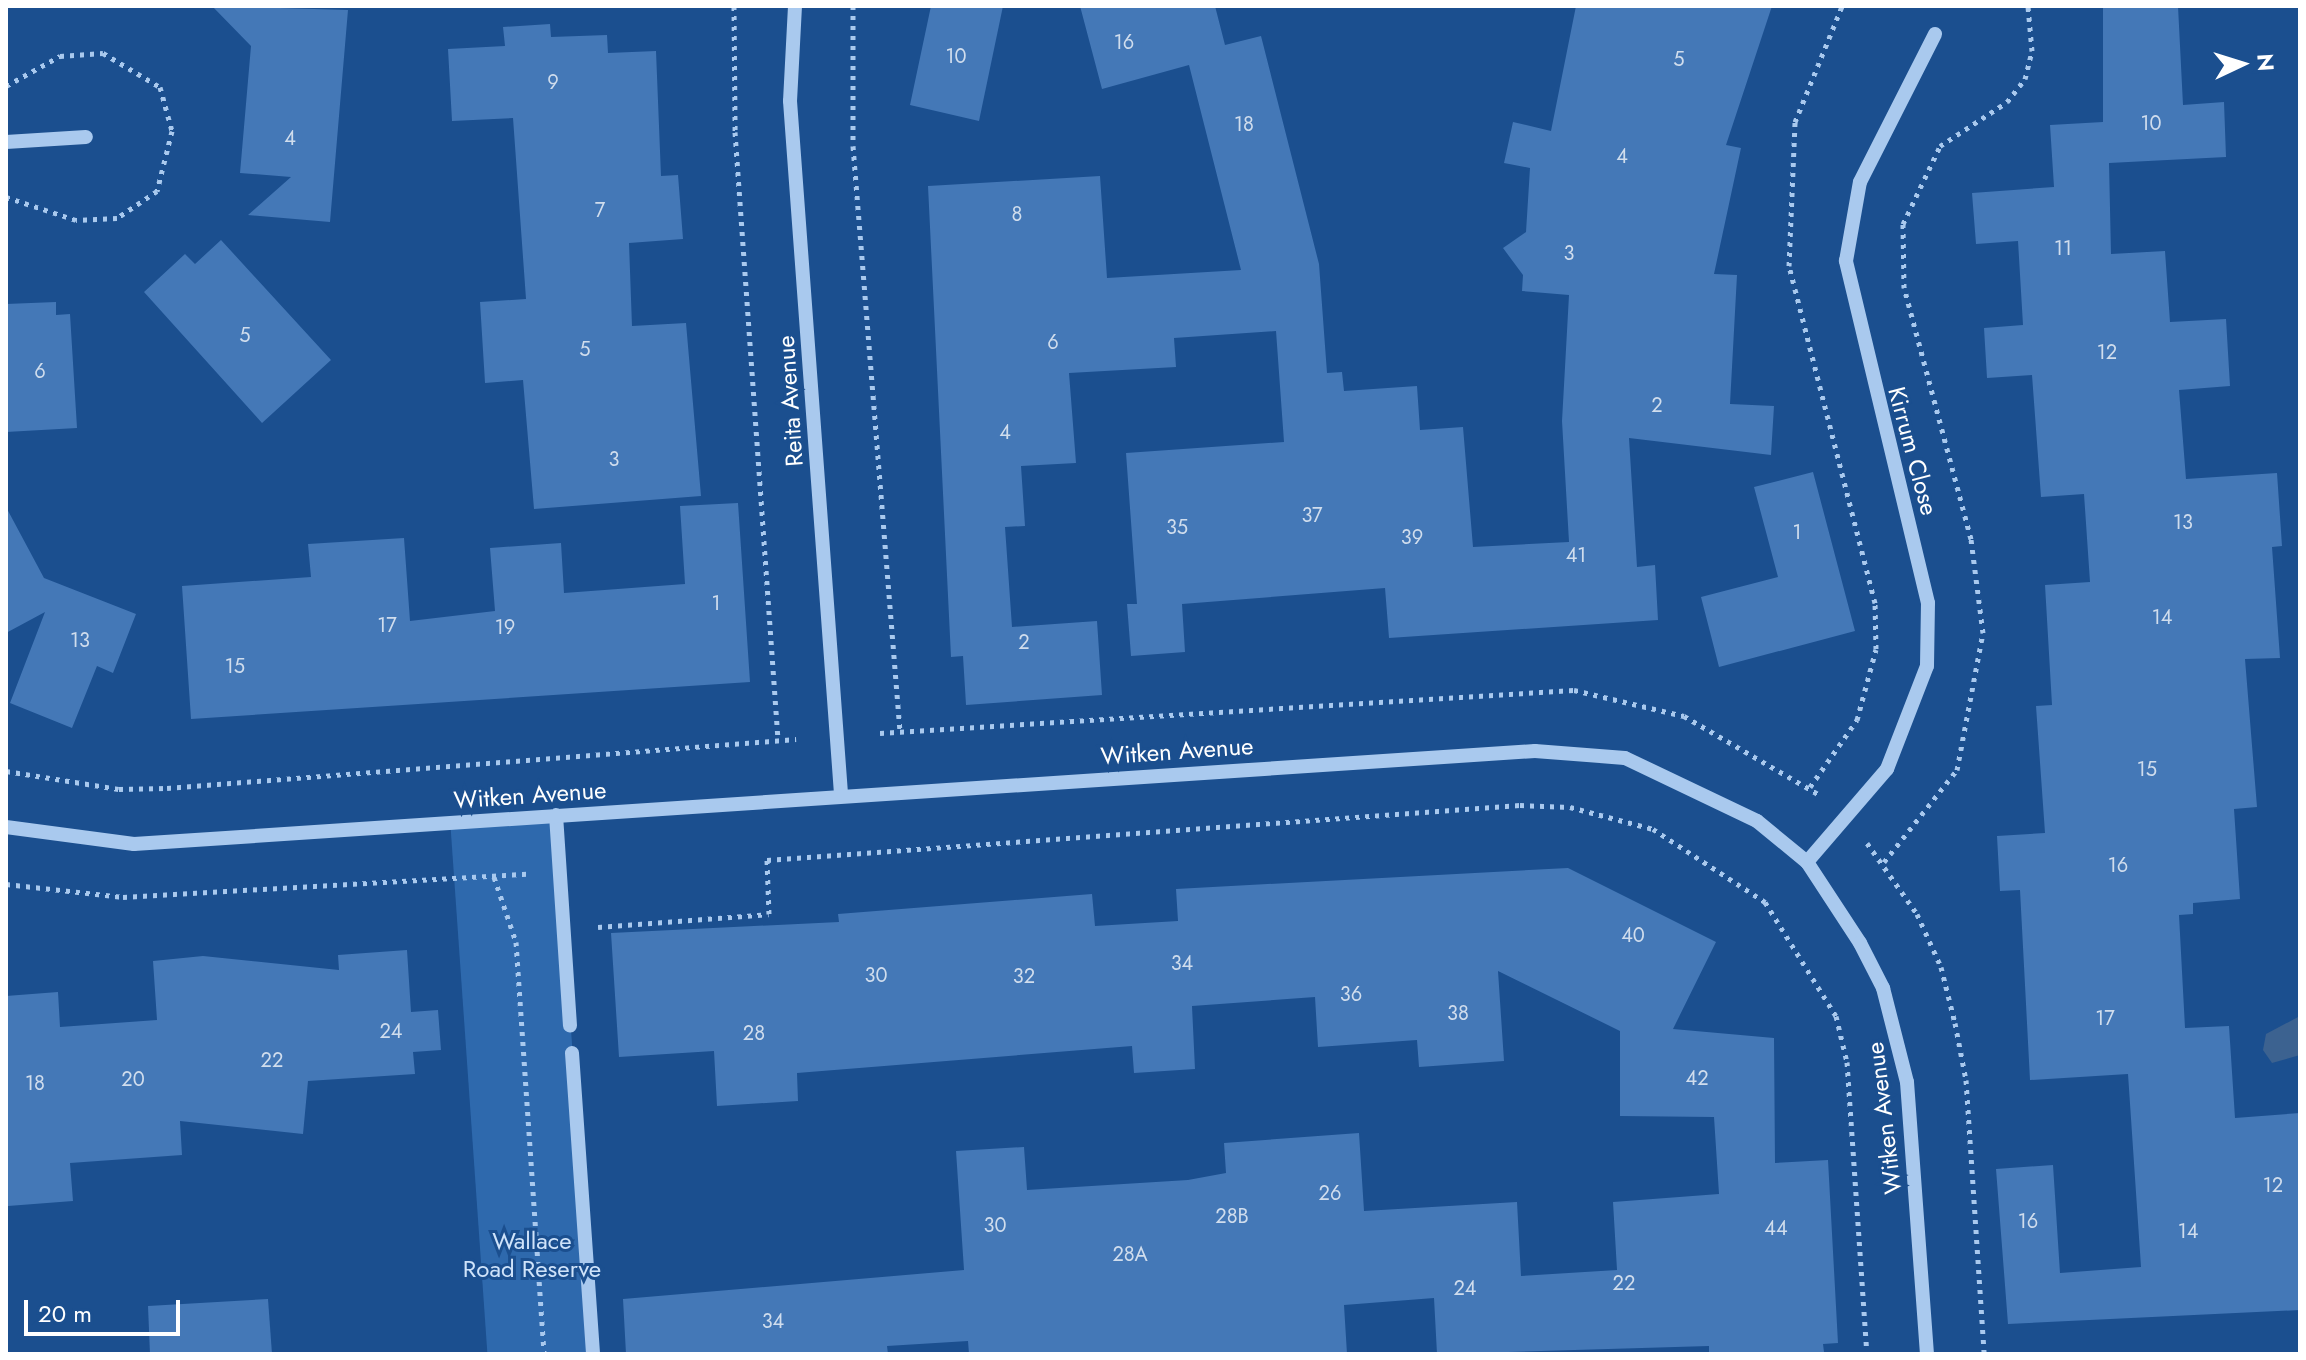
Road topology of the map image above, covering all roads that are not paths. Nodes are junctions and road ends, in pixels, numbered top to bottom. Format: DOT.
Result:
graph roads {
  1 [pos="795,6"];
  2 [pos="1935,34"];
  3 [pos="86,137"];
  4 [pos="6,142"];
  5 [pos="841,794"];
  6 [pos="556,815"];
  7 [pos="6,827"];
  8 [pos="1807,862"];
  9 [pos="570,1026"];
  10 [pos="572,1053"];
  11 [pos="593,1354"];
  12 [pos="1927,1354"];
  1 -- 5 [label="street, Reita Avenue"];
  2 -- 8 [label="street, Kirrum Close"];
  3 -- 4 [label="street"];
  5 -- 6 [label="street, Witken Avenue"];
  5 -- 8 [label="street, Witken Avenue"];
  6 -- 7 [label="street, Witken Avenue"];
  6 -- 9 [label="street"];
  8 -- 12 [label="street, Witken Avenue"];
  10 -- 11 [label="street"];
}
